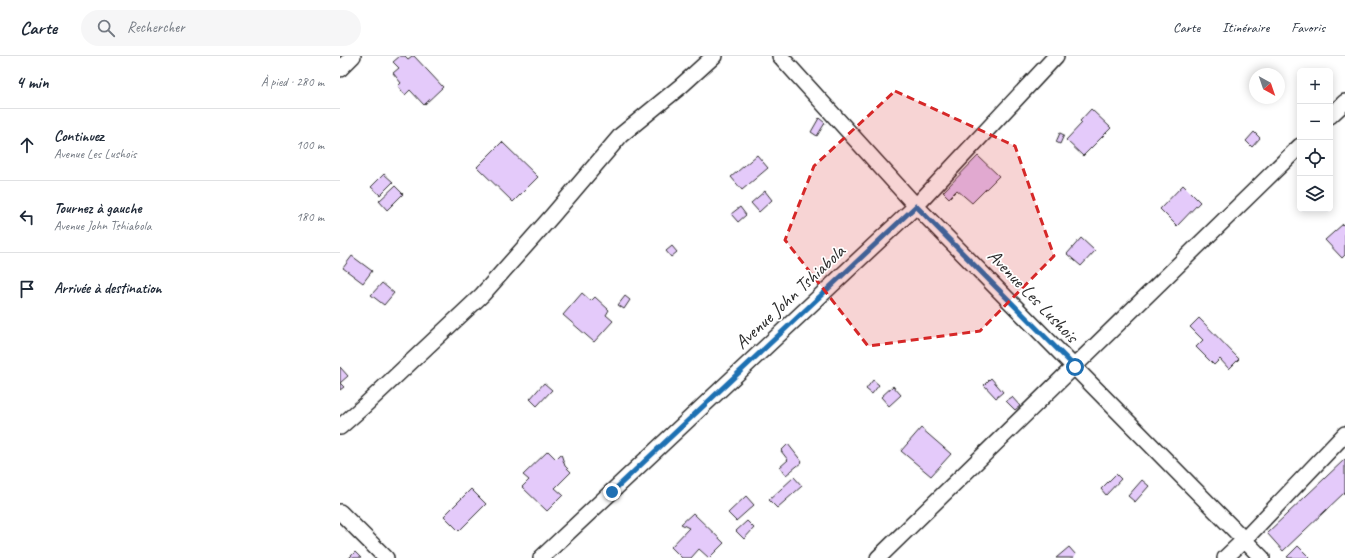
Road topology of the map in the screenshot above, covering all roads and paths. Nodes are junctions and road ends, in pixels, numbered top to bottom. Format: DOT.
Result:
graph roads {
  1 [pos="354,56"];
  2 [pos="714,56"];
  3 [pos="780,56"];
  4 [pos="1056,56"];
  5 [pos="340,69"];
  6 [pos="1345,102"];
  7 [pos="1333,113"];
  8 [pos="1297,149"];
  9 [pos="916,206"];
  10 [pos="1075,367"];
  11 [pos="340,428"];
  12 [pos="1345,434"];
  13 [pos="340,512"];
  14 [pos="1244,540"];
  15 [pos="386,558"];
  16 [pos="541,558"];
  17 [pos="878,558"];
  18 [pos="1225,558"];
  19 [pos="1262,558"];
  1 -- 5 [label="street"];
  2 -- 11 [label="street"];
  3 -- 9 [label="street, Avenue Les Lushois"];
  4 -- 9 [label="street, Avenue John Tshiabola"];
  6 -- 7 [label="street"];
  8 -- 10 [label="street"];
  9 -- 10 [label="street, Avenue Les Lushois"];
  9 -- 16 [label="street, Avenue John Tshiabola"];
  10 -- 14 [label="street, Avenue Les Lushois"];
  10 -- 17 [label="street"];
  12 -- 14 [label="street"];
  13 -- 15 [label="street"];
  14 -- 18 [label="street"];
  14 -- 19 [label="street, Avenue Les Lushois"];
}
